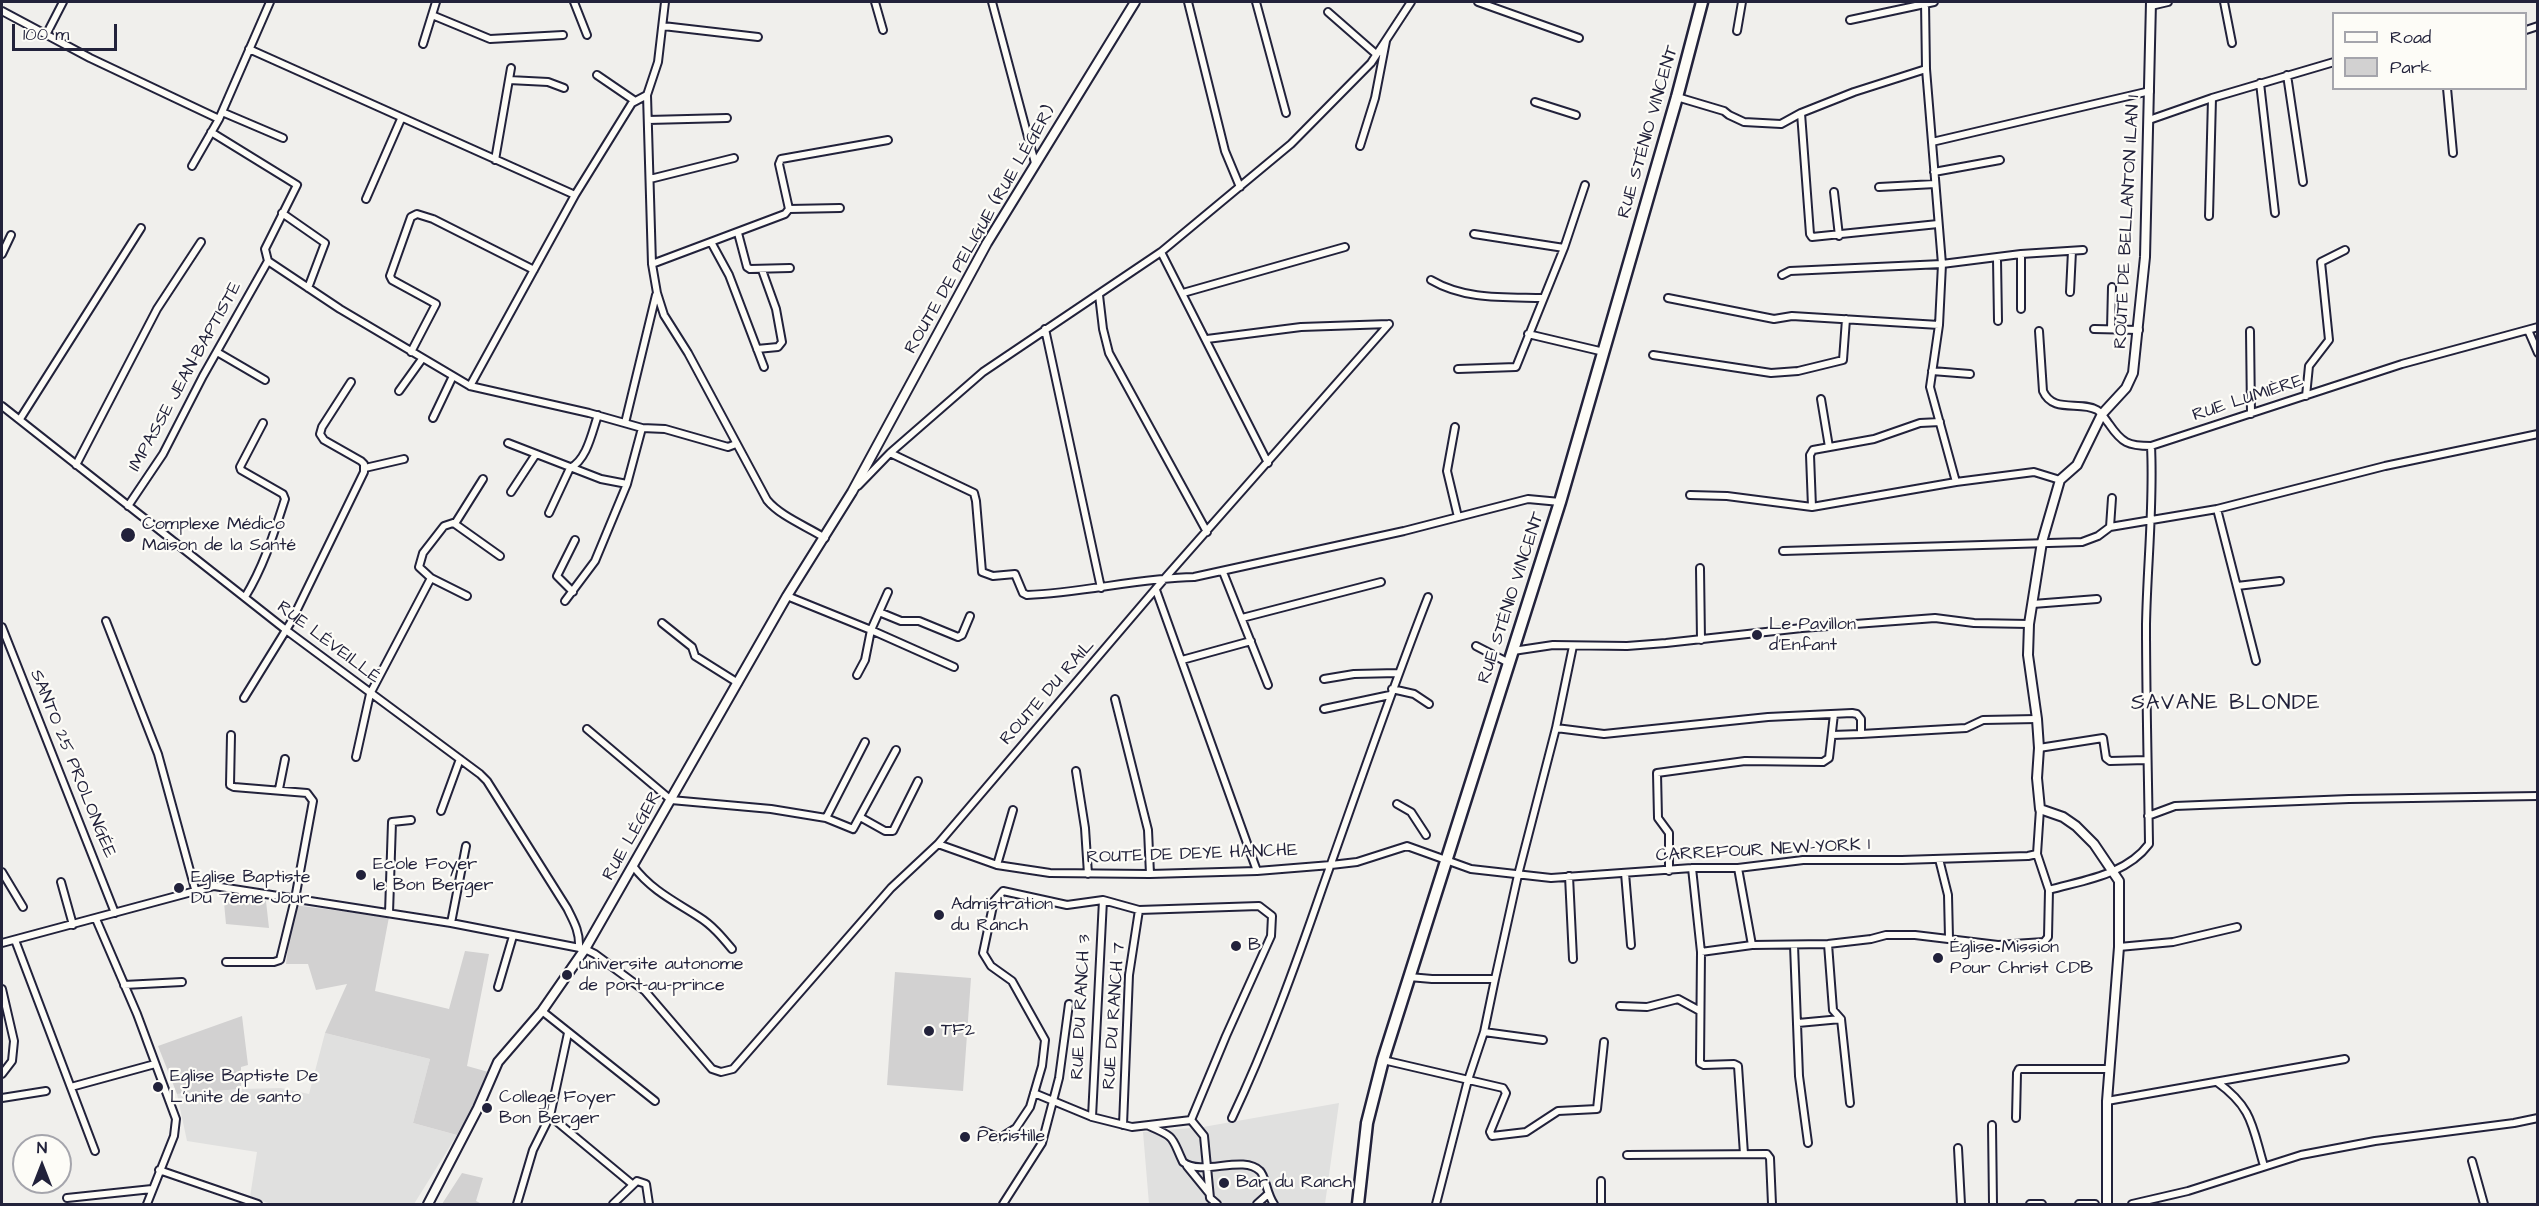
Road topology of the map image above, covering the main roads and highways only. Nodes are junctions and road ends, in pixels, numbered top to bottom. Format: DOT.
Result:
graph roads {
  1 [pos="1702,2"];
  2 [pos="1358,1204"];
  1 -- 2 [label="main road, RUE STÉNIO VINCENT"];
}
